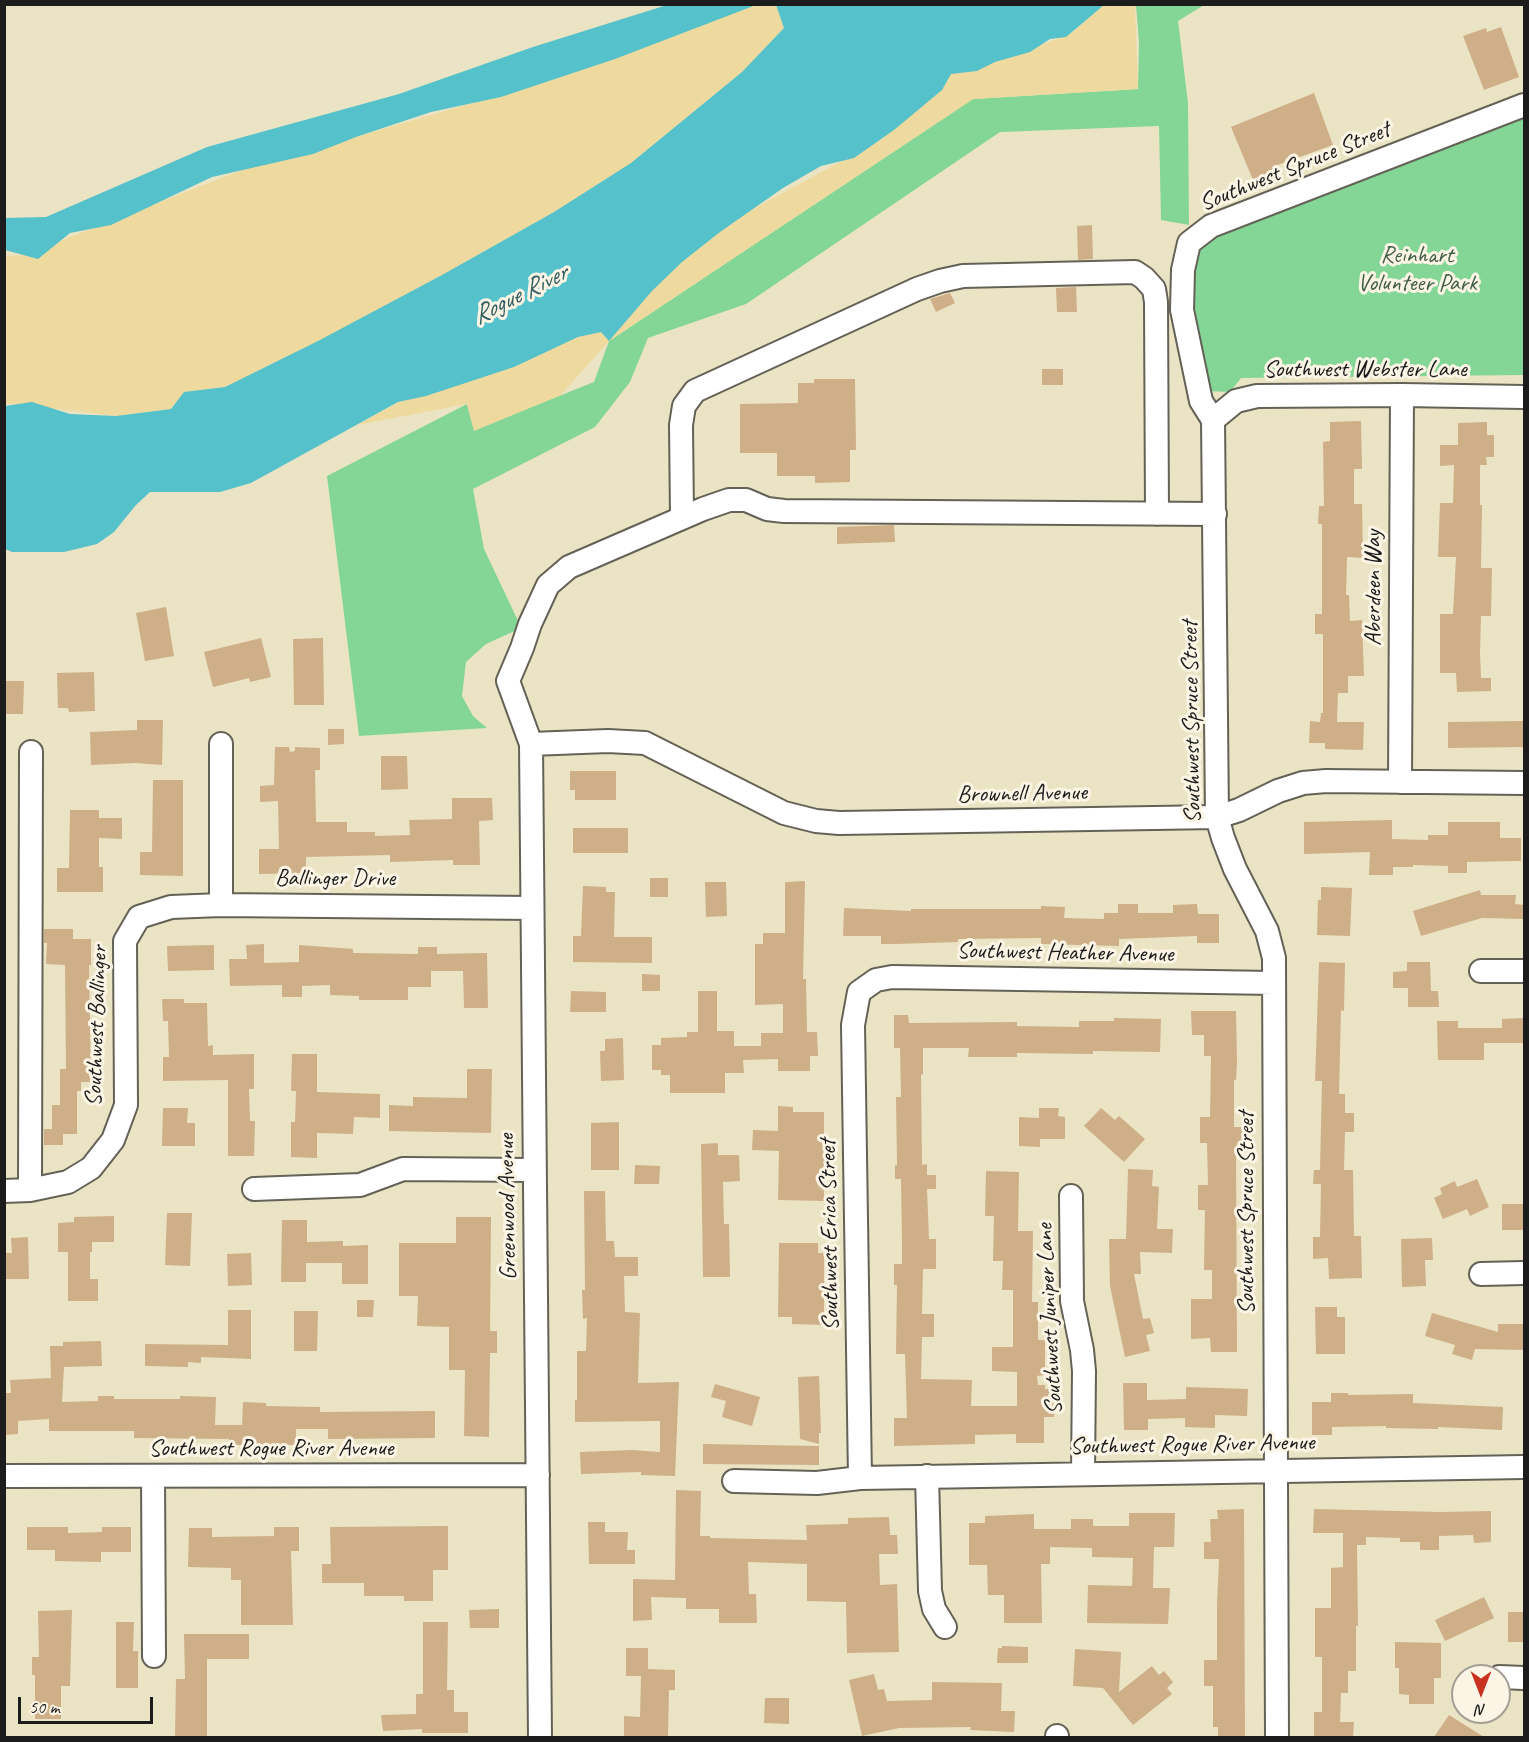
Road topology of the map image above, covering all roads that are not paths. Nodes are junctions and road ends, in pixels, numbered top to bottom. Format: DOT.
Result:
graph roads {
  1 [pos="1524,105"];
  2 [pos="1402,395"];
  3 [pos="1524,397"];
  4 [pos="1213,420"];
  5 [pos="1157,514"];
  6 [pos="1215,514"];
  7 [pos="682,518"];
  8 [pos="221,744"];
  9 [pos="531,744"];
  10 [pos="32,752"];
  11 [pos="1400,782"];
  12 [pos="1524,783"];
  13 [pos="1217,818"];
  14 [pos="221,905"];
  15 [pos="532,908"];
  16 [pos="139,917"];
  17 [pos="1481,971"];
  18 [pos="1524,971"];
  19 [pos="1274,983"];
  20 [pos="859,992"];
  21 [pos="534,1170"];
  22 [pos="254,1189"];
  23 [pos="30,1190"];
  24 [pos="4,1191"];
  25 [pos="1071,1196"];
  26 [pos="1524,1273"];
  27 [pos="1481,1274"];
  28 [pos="1524,1467"];
  29 [pos="1275,1470"];
  30 [pos="1083,1474"];
  31 [pos="538,1475"];
  32 [pos="4,1476"];
  33 [pos="153,1476"];
  34 [pos="927,1476"];
  35 [pos="860,1478"];
  36 [pos="734,1481"];
  37 [pos="945,1627"];
  38 [pos="154,1656"];
  39 [pos="540,1737"];
  40 [pos="1277,1737"];
  1 -- 4 [label="street, Southwest Spruce Street"];
  2 -- 3 [label="street, Southwest Webster Lane"];
  2 -- 4 [label="street, Southwest Webster Lane"];
  2 -- 11 [label="street, Aberdeen Way"];
  4 -- 6 [label="street, Southwest Spruce Street"];
  5 -- 6 [label="street"];
  5 -- 7 [label="street"];
  5 -- 7 [label="street"];
  6 -- 13 [label="street, Southwest Spruce Street"];
  7 -- 9 [label="street, Greenwood Avenue"];
  8 -- 14 [label="street"];
  9 -- 13 [label="street, Brownell Avenue"];
  9 -- 15 [label="street, Greenwood Avenue"];
  10 -- 23 [label="street"];
  11 -- 12 [label="street, Brownell Avenue"];
  11 -- 13 [label="street, Brownell Avenue"];
  13 -- 19 [label="street, Southwest Spruce Street"];
  14 -- 15 [label="street, Ballinger Drive"];
  14 -- 16 [label="street, Ballinger Drive"];
  15 -- 21 [label="street, Greenwood Avenue"];
  16 -- 23 [label="street, Southwest Ballinger"];
  17 -- 18 [label="street"];
  19 -- 20 [label="street, Southwest Heather Avenue"];
  19 -- 29 [label="street, Southwest Spruce Street"];
  20 -- 35 [label="street, Southwest Erica Street"];
  21 -- 22 [label="street"];
  21 -- 31 [label="street, Greenwood Avenue"];
  23 -- 24 [label="street"];
  25 -- 30 [label="street, Southwest Juniper Lane"];
  26 -- 27 [label="street"];
  28 -- 29 [label="street, Southwest Rogue River Avenue"];
  29 -- 30 [label="street, Southwest Rogue River Avenue"];
  29 -- 40 [label="street, Southwest Spruce Street"];
  30 -- 34 [label="street, Southwest Rogue River Avenue"];
  31 -- 33 [label="street, Southwest Rogue River Avenue"];
  31 -- 39 [label="street, Greenwood Avenue"];
  32 -- 33 [label="street, Southwest Rogue River Avenue"];
  33 -- 38 [label="street"];
  34 -- 35 [label="street, Southwest Rogue River Avenue"];
  34 -- 37 [label="street"];
  35 -- 36 [label="street, Southwest Rogue River Avenue"];
}
